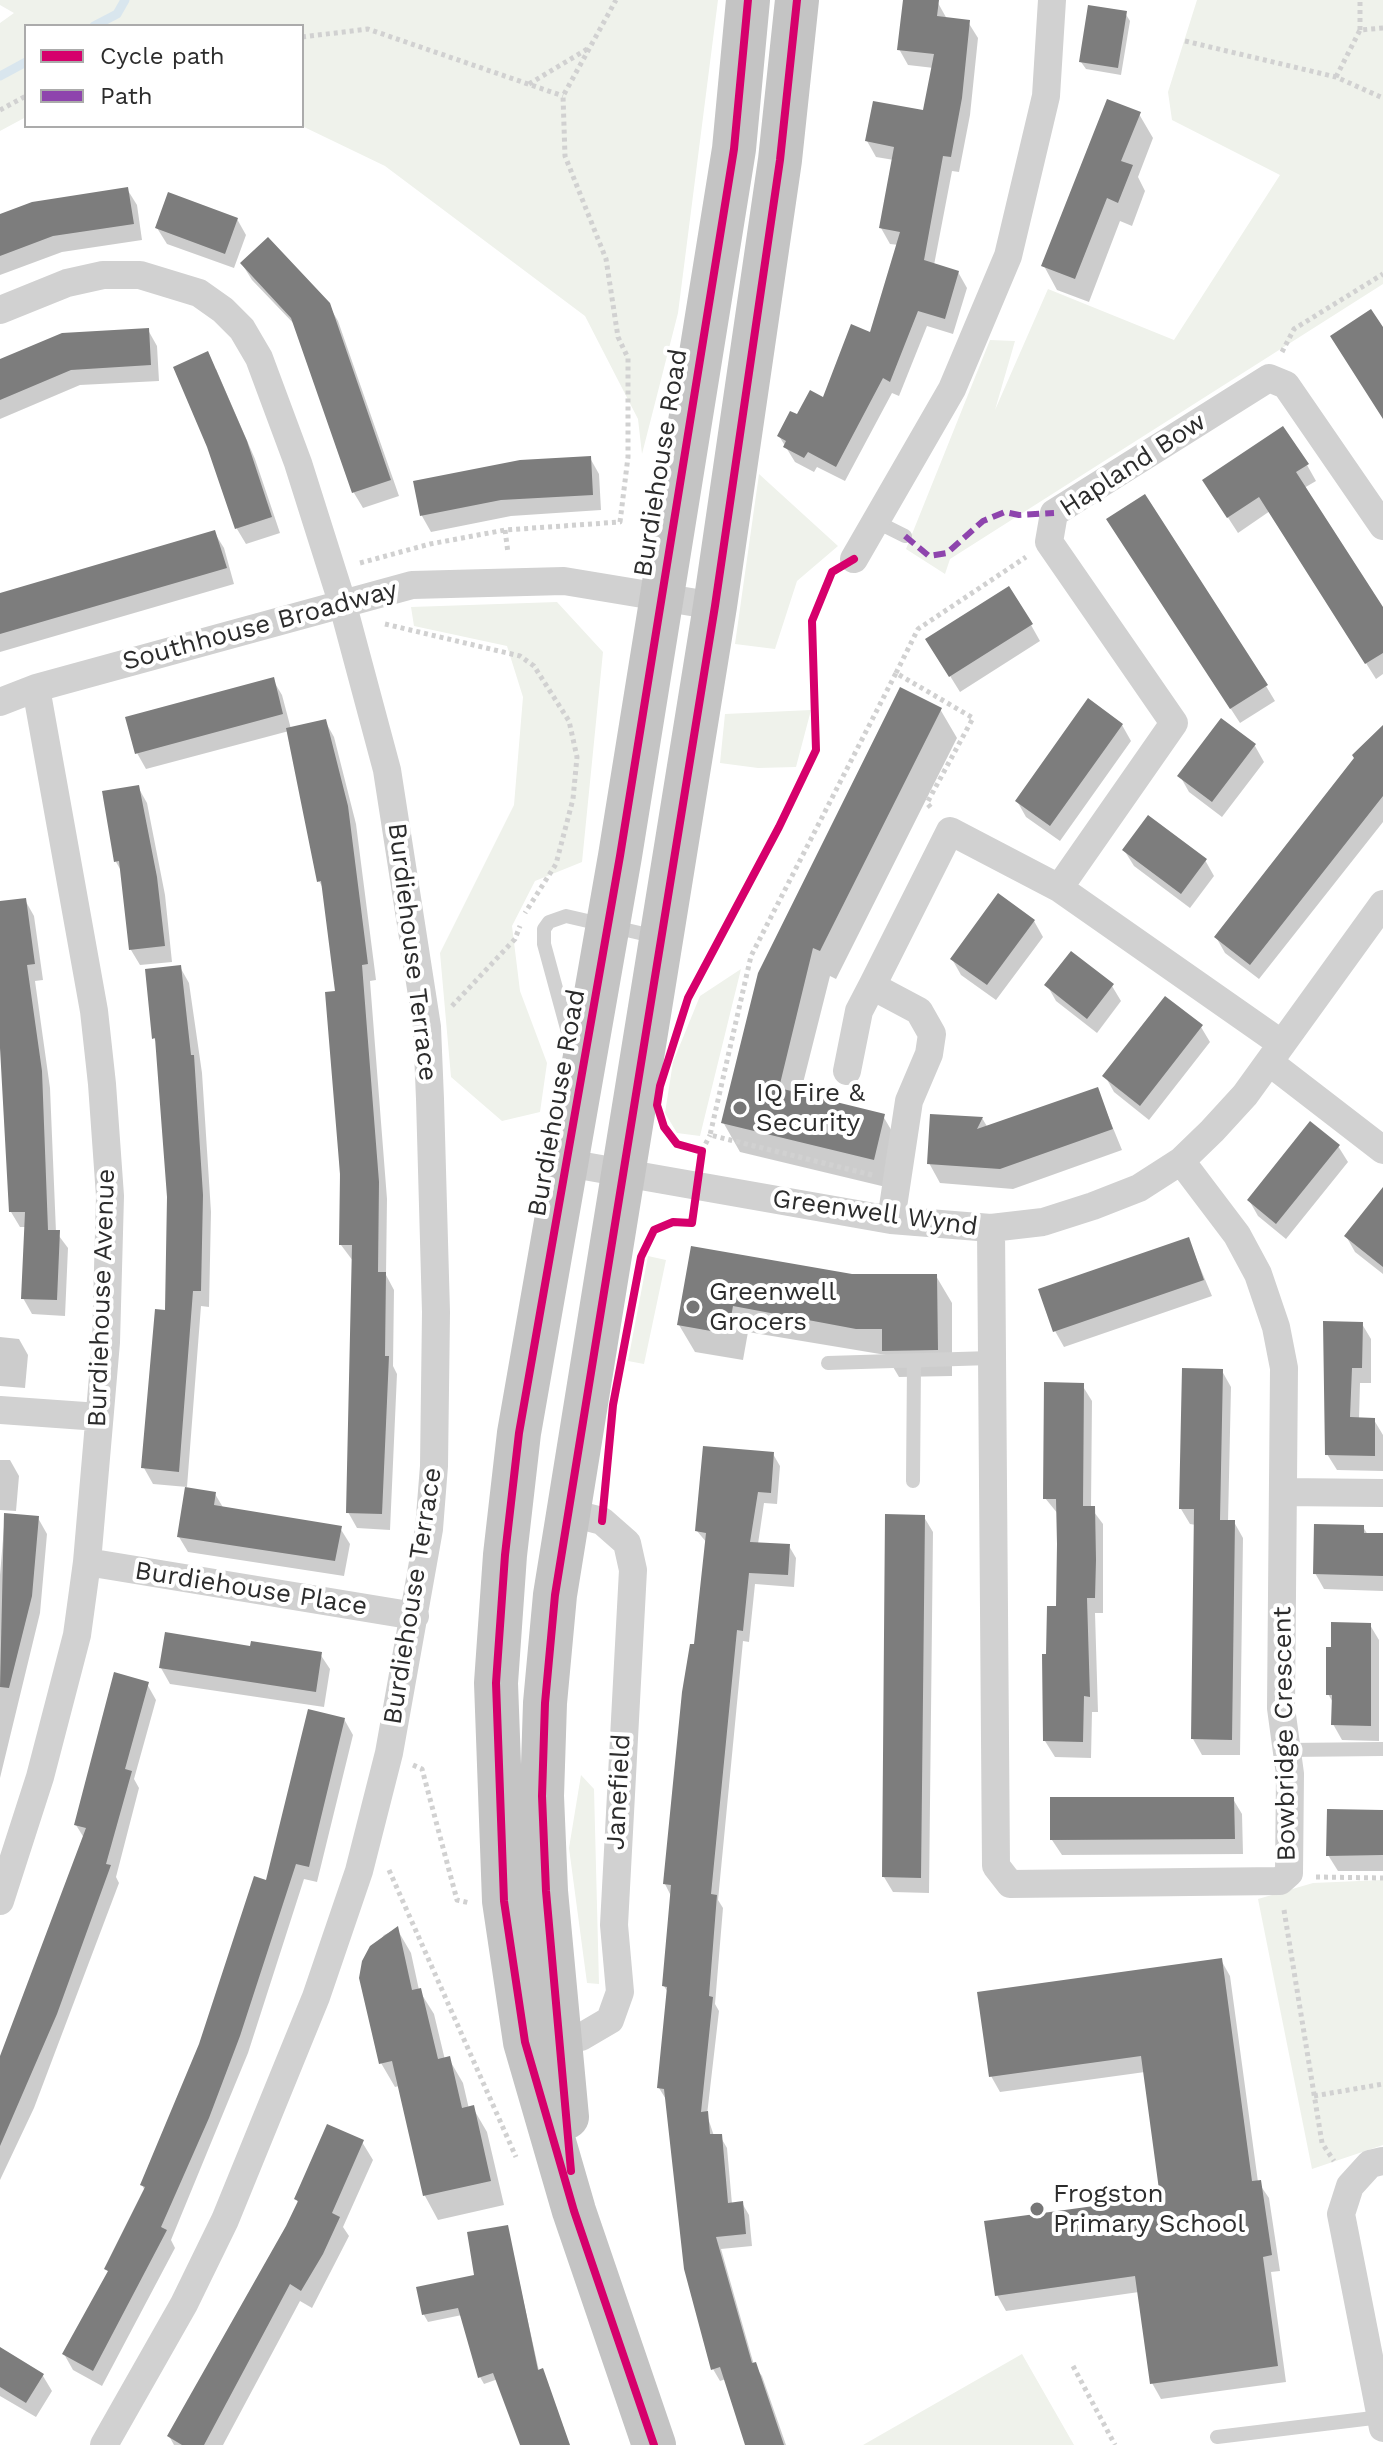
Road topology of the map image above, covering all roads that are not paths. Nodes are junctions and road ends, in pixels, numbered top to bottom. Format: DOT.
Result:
graph roads {
  1 [pos="748,0"];
  2 [pos="797,0"];
  3 [pos="1052,0"];
  4 [pos="0,310"];
  5 [pos="1375,495"];
  6 [pos="877,522"];
  7 [pos="1383,526"];
  8 [pos="905,536"];
  9 [pos="854,559"];
  10 [pos="659,595"];
  11 [pos="342,602"];
  12 [pos="715,606"];
  13 [pos="36,688"];
  14 [pos="0,702"];
  15 [pos="1059,888"];
  16 [pos="1383,904"];
  17 [pos="608,923"];
  18 [pos="661,938"];
  19 [pos="872,986"];
  20 [pos="1276,1053"];
  21 [pos="847,1071"];
  22 [pos="581,1082"];
  23 [pos="1383,1150"];
  24 [pos="1181,1161"];
  25 [pos="567,1163"];
  26 [pos="623,1174"];
  27 [pos="891,1220"];
  28 [pos="991,1228"];
  29 [pos="991,1358"];
  30 [pos="828,1363"];
  31 [pos="914,1363"];
  32 [pos="0,1410"];
  33 [pos="99,1417"];
  34 [pos="913,1481"];
  35 [pos="1283,1492"];
  36 [pos="1383,1493"];
  37 [pos="567,1512"];
  38 [pos="87,1562"];
  39 [pos="415,1616"];
  40 [pos="1383,1749"];
  41 [pos="1287,1750"];
  42 [pos="0,1901"];
  43 [pos="542,2041"];
  44 [pos="1383,2161"];
  45 [pos="1382,2422"];
  46 [pos="1217,2437"];
  47 [pos="104,2445"];
  48 [pos="654,2445"];
  1 -- 10 [label="main road, Burdiehouse Road"];
  2 -- 12 [label="main road, Burdiehouse Road"];
  3 -- 6 [label="street"];
  4 -- 11 [label="street, Burdiehouse Terrace"];
  5 -- 7 [label="street"];
  5 -- 15 [label="street, Hapland Bow"];
  6 -- 8 [label="lane"];
  6 -- 9 [label="street"];
  10 -- 11 [label="street, Southhouse Broadway"];
  10 -- 12 [label="street, Southhouse Broadway"];
  10 -- 17 [label="main road, Burdiehouse Road"];
  11 -- 13 [label="street, Southhouse Broadway"];
  11 -- 39 [label="street, Burdiehouse Terrace"];
  12 -- 18 [label="main road, Burdiehouse Road"];
  13 -- 14 [label="street, Southhouse Broadway"];
  13 -- 33 [label="street, Burdiehouse Avenue"];
  15 -- 19 [label="street"];
  15 -- 20 [label="street"];
  16 -- 20 [label="street, Greenwell Wynd"];
  17 -- 18 [label="lane"];
  17 -- 22 [label="main road, Burdiehouse Road"];
  17 -- 22 [label="lane"];
  18 -- 26 [label="main road, Burdiehouse Road"];
  19 -- 21 [label="street"];
  19 -- 27 [label="street"];
  20 -- 23 [label="street"];
  20 -- 24 [label="street, Greenwell Wynd"];
  22 -- 25 [label="main road, Burdiehouse Road"];
  24 -- 28 [label="street, Greenwell Wynd"];
  24 -- 35 [label="street, Bowbridge Crescent"];
  25 -- 26 [label="street, Greenwell Wynd"];
  25 -- 43 [label="main road, Burdiehouse Road"];
  26 -- 27 [label="street, Greenwell Wynd"];
  26 -- 37 [label="main road, Burdiehouse Road"];
  27 -- 28 [label="street, Greenwell Wynd"];
  28 -- 29 [label="street, Bowbridge Crescent"];
  29 -- 31 [label="lane"];
  29 -- 41 [label="street, Bowbridge Crescent"];
  30 -- 31 [label="lane"];
  31 -- 34 [label="lane"];
  32 -- 33 [label="street"];
  33 -- 38 [label="street, Burdiehouse Avenue"];
  35 -- 36 [label="street"];
  35 -- 41 [label="street, Bowbridge Crescent"];
  37 -- 43 [label="main road, Burdiehouse Road"];
  37 -- 43 [label="street, Janefield"];
  38 -- 39 [label="street, Burdiehouse Place"];
  38 -- 42 [label="street, Burdiehouse Avenue"];
  39 -- 47 [label="street, Burdiehouse Terrace"];
  40 -- 41 [label="lane"];
  43 -- 48 [label="main road, Burdiehouse Road"];
  44 -- 45 [label="street"];
  45 -- 46 [label="lane"];
}
